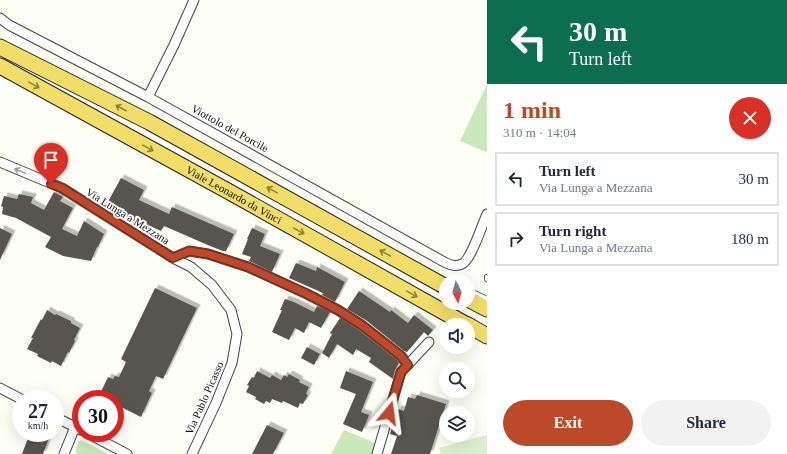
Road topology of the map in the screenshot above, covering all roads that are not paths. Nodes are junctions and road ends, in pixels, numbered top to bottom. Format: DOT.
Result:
graph roads {
  1 [pos="194,0"];
  2 [pos="0,18"];
  3 [pos="0,47"];
  4 [pos="0,66"];
  5 [pos="148,96"];
  6 [pos="0,162"];
  7 [pos="487,214"];
  8 [pos="173,258"];
  9 [pos="439,280"];
  10 [pos="475,293"];
  11 [pos="487,299"];
  12 [pos="475,303"];
  13 [pos="487,309"];
  14 [pos="455,318"];
  15 [pos="475,329"];
  16 [pos="487,336"];
  17 [pos="429,342"];
  18 [pos="408,365"];
  19 [pos="0,388"];
  20 [pos="12,394"];
  21 [pos="72,440"];
  22 [pos="104,442"];
  23 [pos="66,452"];
  24 [pos="127,454"];
  25 [pos="192,454"];
  26 [pos="377,454"];
  1 -- 5 [label="street"];
  2 -- 5 [label="street, Viottolo del Porcile"];
  9 -- 3 [label="highway, Viale Leonardo da Vinci, one-way"];
  4 -- 14 [label="highway, Viale Leonardo da Vinci, one-way"];
  5 -- 7 [label="street, Viottolo del Porcile"];
  8 -- 6 [label="street, Via Lunga a Mezzana, one-way"];
  8 -- 18 [label="street, Via Lunga a Mezzana"];
  8 -- 25 [label="street, Via Pablo Picasso"];
  10 -- 11 [label="lane"];
  12 -- 13 [label="highway"];
  15 -- 16 [label="highway, Viale Leonardo da Vinci"];
  17 -- 18 [label="street"];
  18 -- 26 [label="street"];
  19 -- 20 [label="street"];
  21 -- 23 [label="street"];
  22 -- 24 [label="street"];
}
